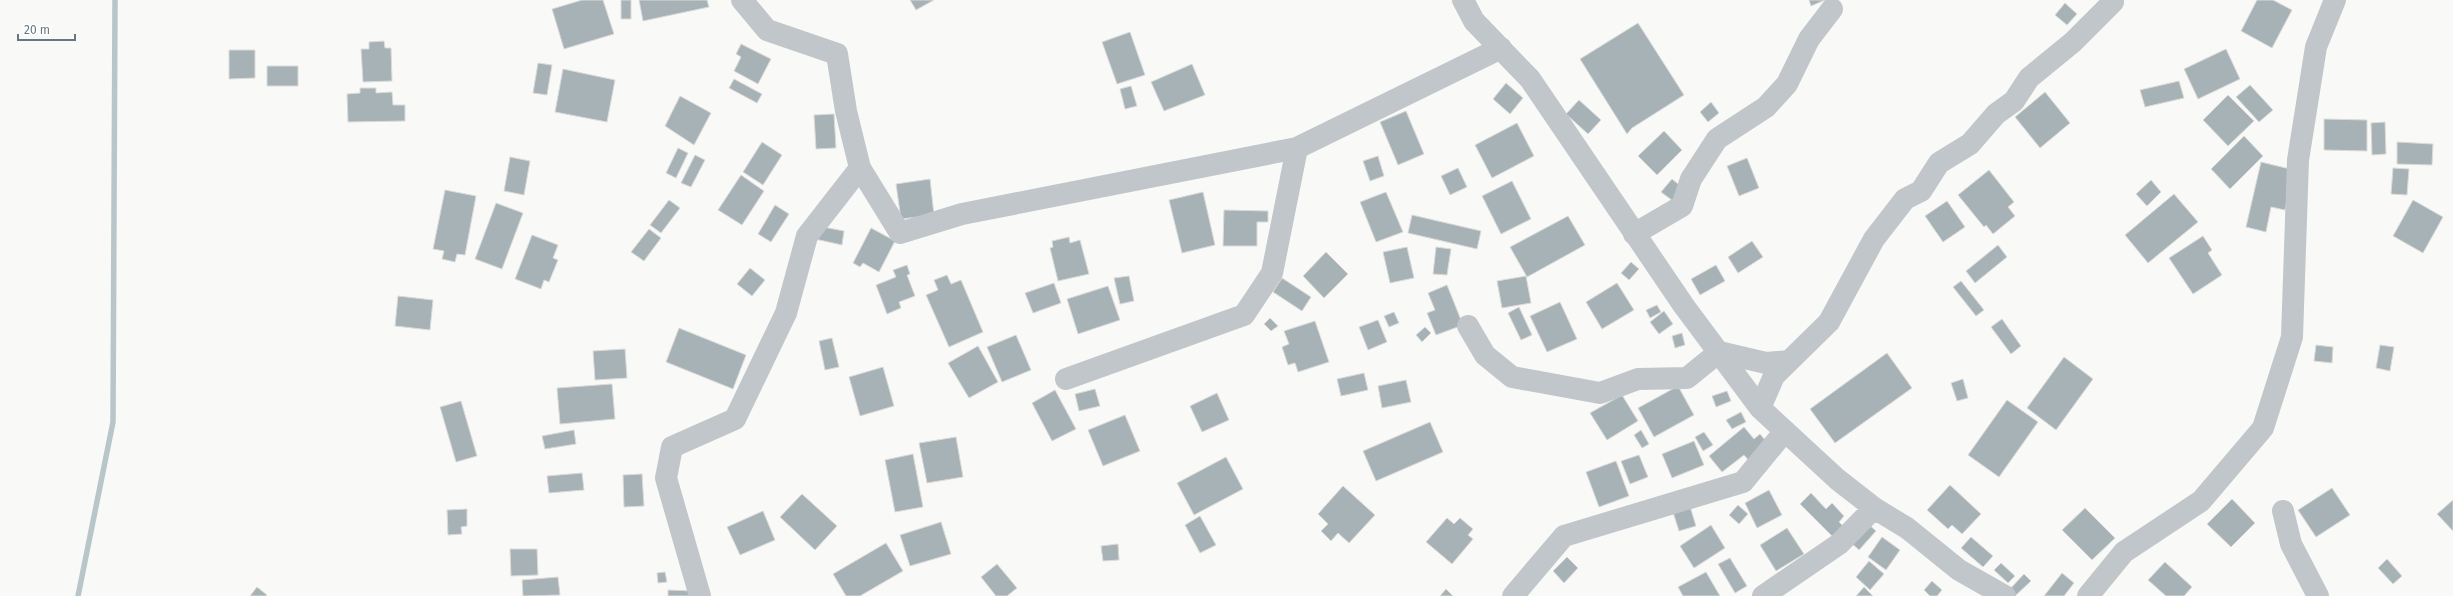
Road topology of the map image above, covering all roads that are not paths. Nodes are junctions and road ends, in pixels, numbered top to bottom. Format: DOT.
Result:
graph roads {
  1 [pos="742,0"];
  2 [pos="1463,0"];
  3 [pos="2335,0"];
  4 [pos="2113,2"];
  5 [pos="1832,9"];
  6 [pos="1501,48"];
  7 [pos="1297,148"];
  8 [pos="860,168"];
  9 [pos="1634,234"];
  10 [pos="1468,326"];
  11 [pos="1719,352"];
  12 [pos="1789,361"];
  13 [pos="1066,379"];
  14 [pos="1760,408"];
  15 [pos="1785,431"];
  16 [pos="1874,508"];
  17 [pos="2283,511"];
  18 [pos="2001,595"];
  19 [pos="700,596"];
  20 [pos="1513,596"];
  21 [pos="1763,596"];
  22 [pos="2088,596"];
  23 [pos="2318,596"];
  1 -- 8 [label="street"];
  2 -- 6 [label="street"];
  3 -- 22 [label="street"];
  4 -- 12 [label="street"];
  5 -- 9 [label="street"];
  6 -- 7 [label="street"];
  6 -- 9 [label="street"];
  7 -- 8 [label="street"];
  7 -- 13 [label="street"];
  8 -- 19 [label="street"];
  9 -- 11 [label="street"];
  10 -- 11 [label="street"];
  11 -- 12 [label="street"];
  11 -- 14 [label="street"];
  12 -- 14 [label="street"];
  14 -- 15 [label="street"];
  15 -- 16 [label="street"];
  15 -- 20 [label="street"];
  16 -- 18 [label="street"];
  16 -- 21 [label="street"];
  17 -- 23 [label="street"];
}
